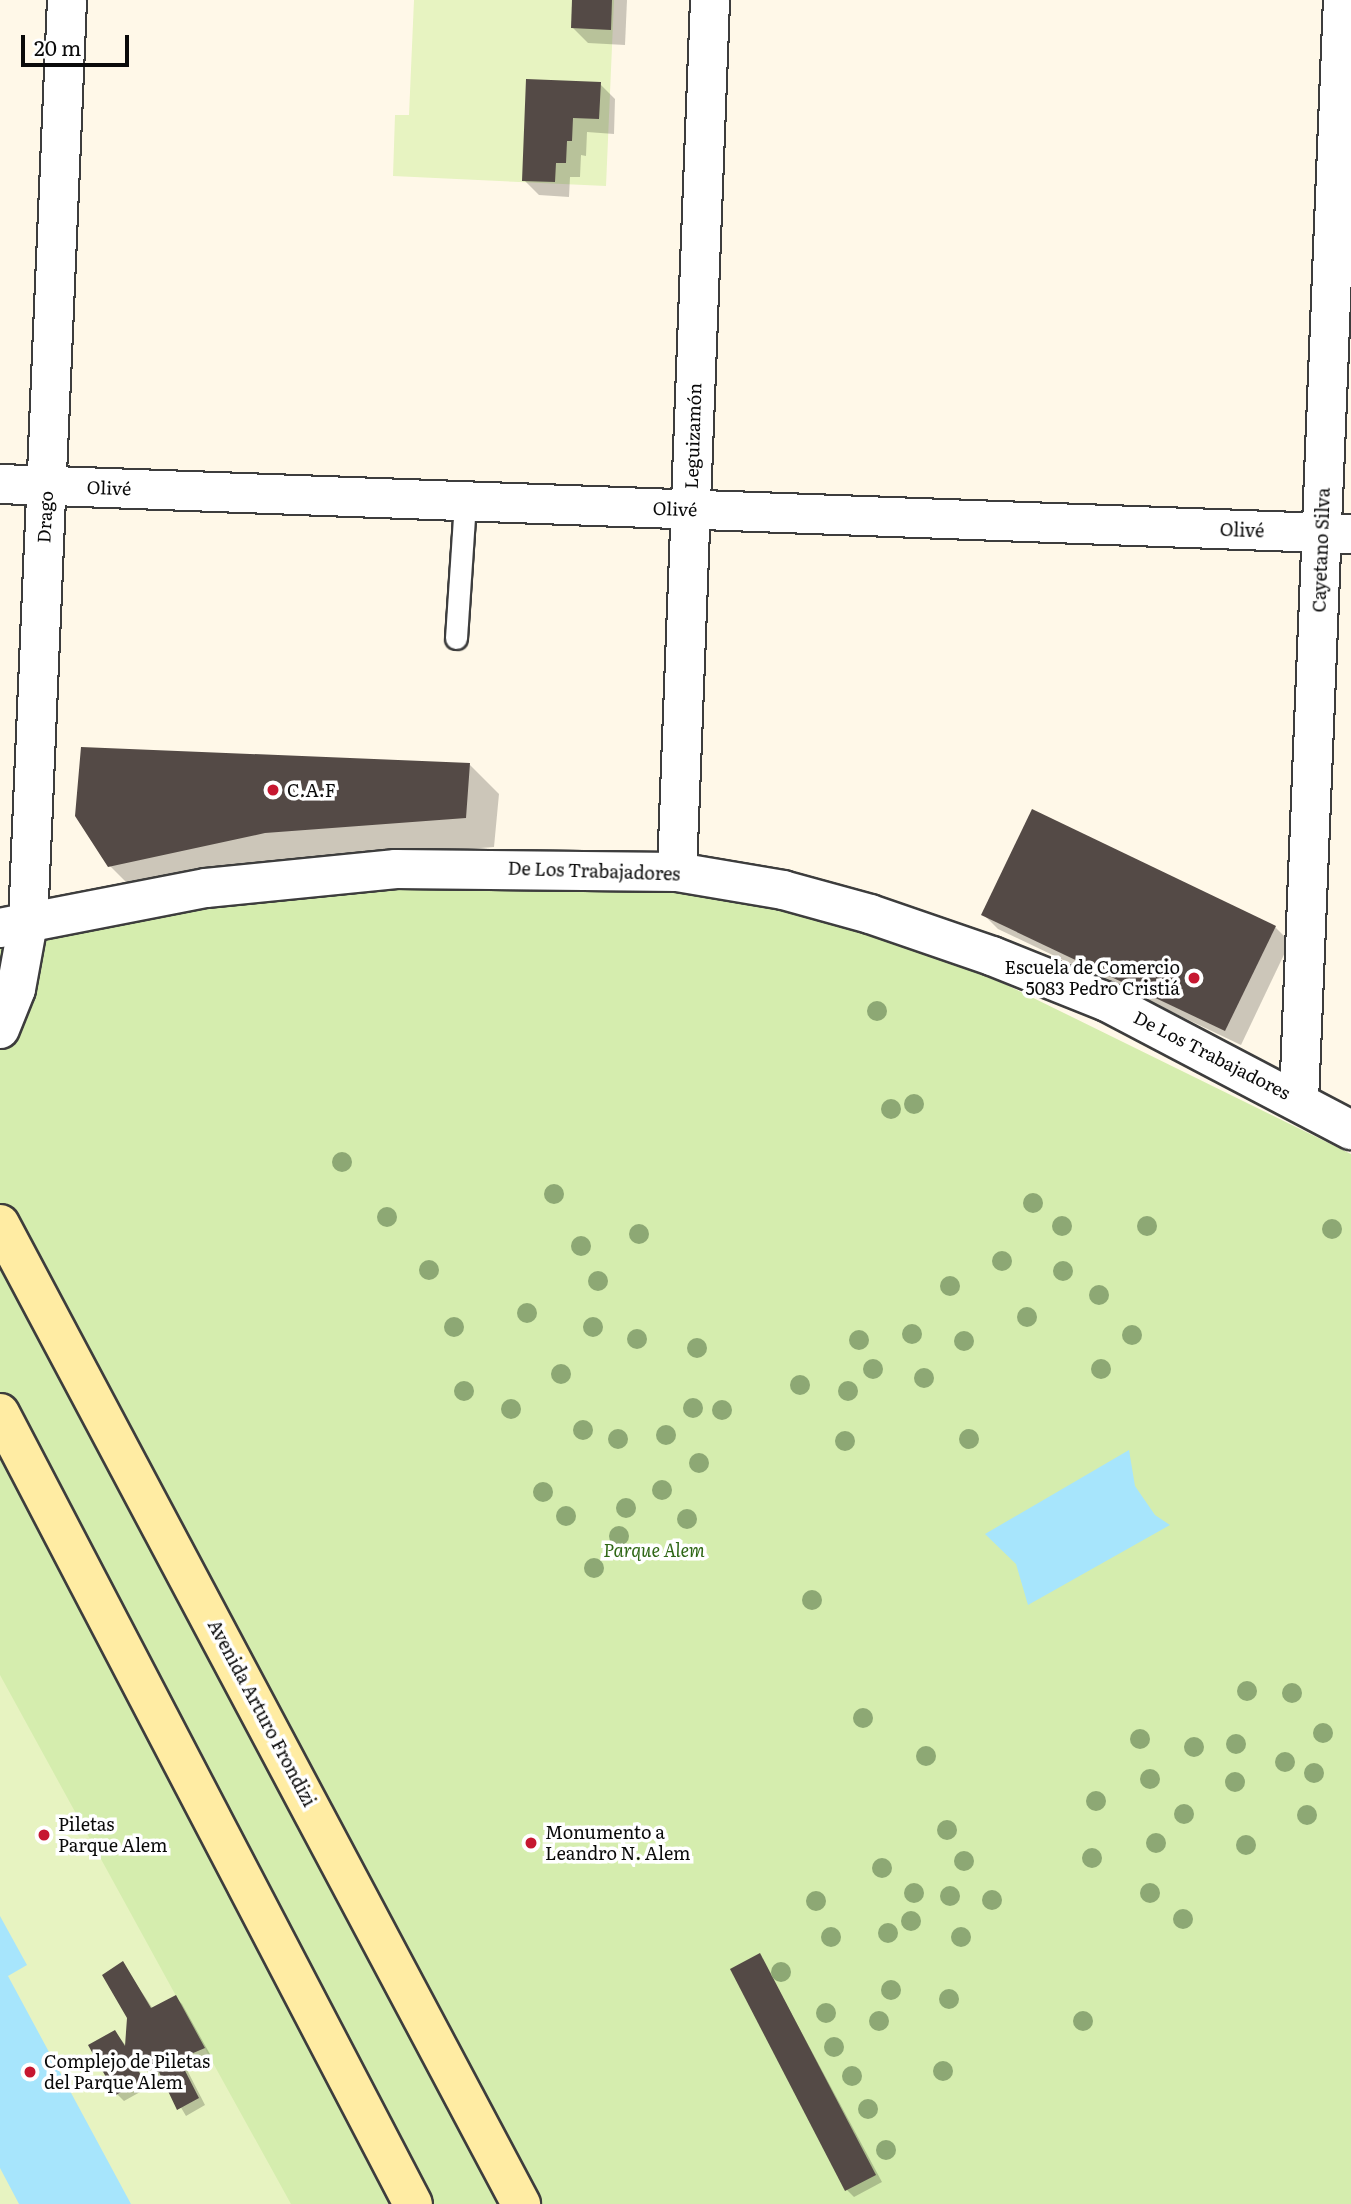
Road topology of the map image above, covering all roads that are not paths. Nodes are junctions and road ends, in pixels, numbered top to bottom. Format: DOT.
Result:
graph roads {
  1 [pos="67,0"];
  2 [pos="710,0"];
  3 [pos="1343,0"];
  4 [pos="0,484"];
  5 [pos="47,486"];
  6 [pos="466,501"];
  7 [pos="690,510"];
  8 [pos="1336,533"];
  9 [pos="456,638"];
  10 [pos="677,872"];
  11 [pos="14,925"];
  12 [pos="0,1029"];
  13 [pos="1299,1100"];
  14 [pos="1351,1130"];
  15 [pos="0,1224"];
  16 [pos="0,1413"];
  17 [pos="413,2204"];
  18 [pos="521,2204"];
  1 -- 5 [label="street, Drago"];
  2 -- 7 [label="street, Leguizamón"];
  3 -- 8 [label="street, Cayetano Silva"];
  4 -- 5 [label="street, Olivé"];
  5 -- 6 [label="street, Olivé"];
  5 -- 11 [label="street, Drago"];
  6 -- 7 [label="street, Olivé"];
  6 -- 9 [label="lane"];
  7 -- 8 [label="street, Olivé"];
  7 -- 10 [label="street, Leguizamón"];
  8 -- 13 [label="street, Cayetano Silva"];
  10 -- 11 [label="street, De Los Trabajadores"];
  10 -- 13 [label="street, De Los Trabajadores"];
  11 -- 12 [label="street, Drago"];
  13 -- 14 [label="street, De Los Trabajadores"];
  15 -- 18 [label="main road, Avenida Arturo Frondizi"];
  16 -- 17 [label="main road"];
}
